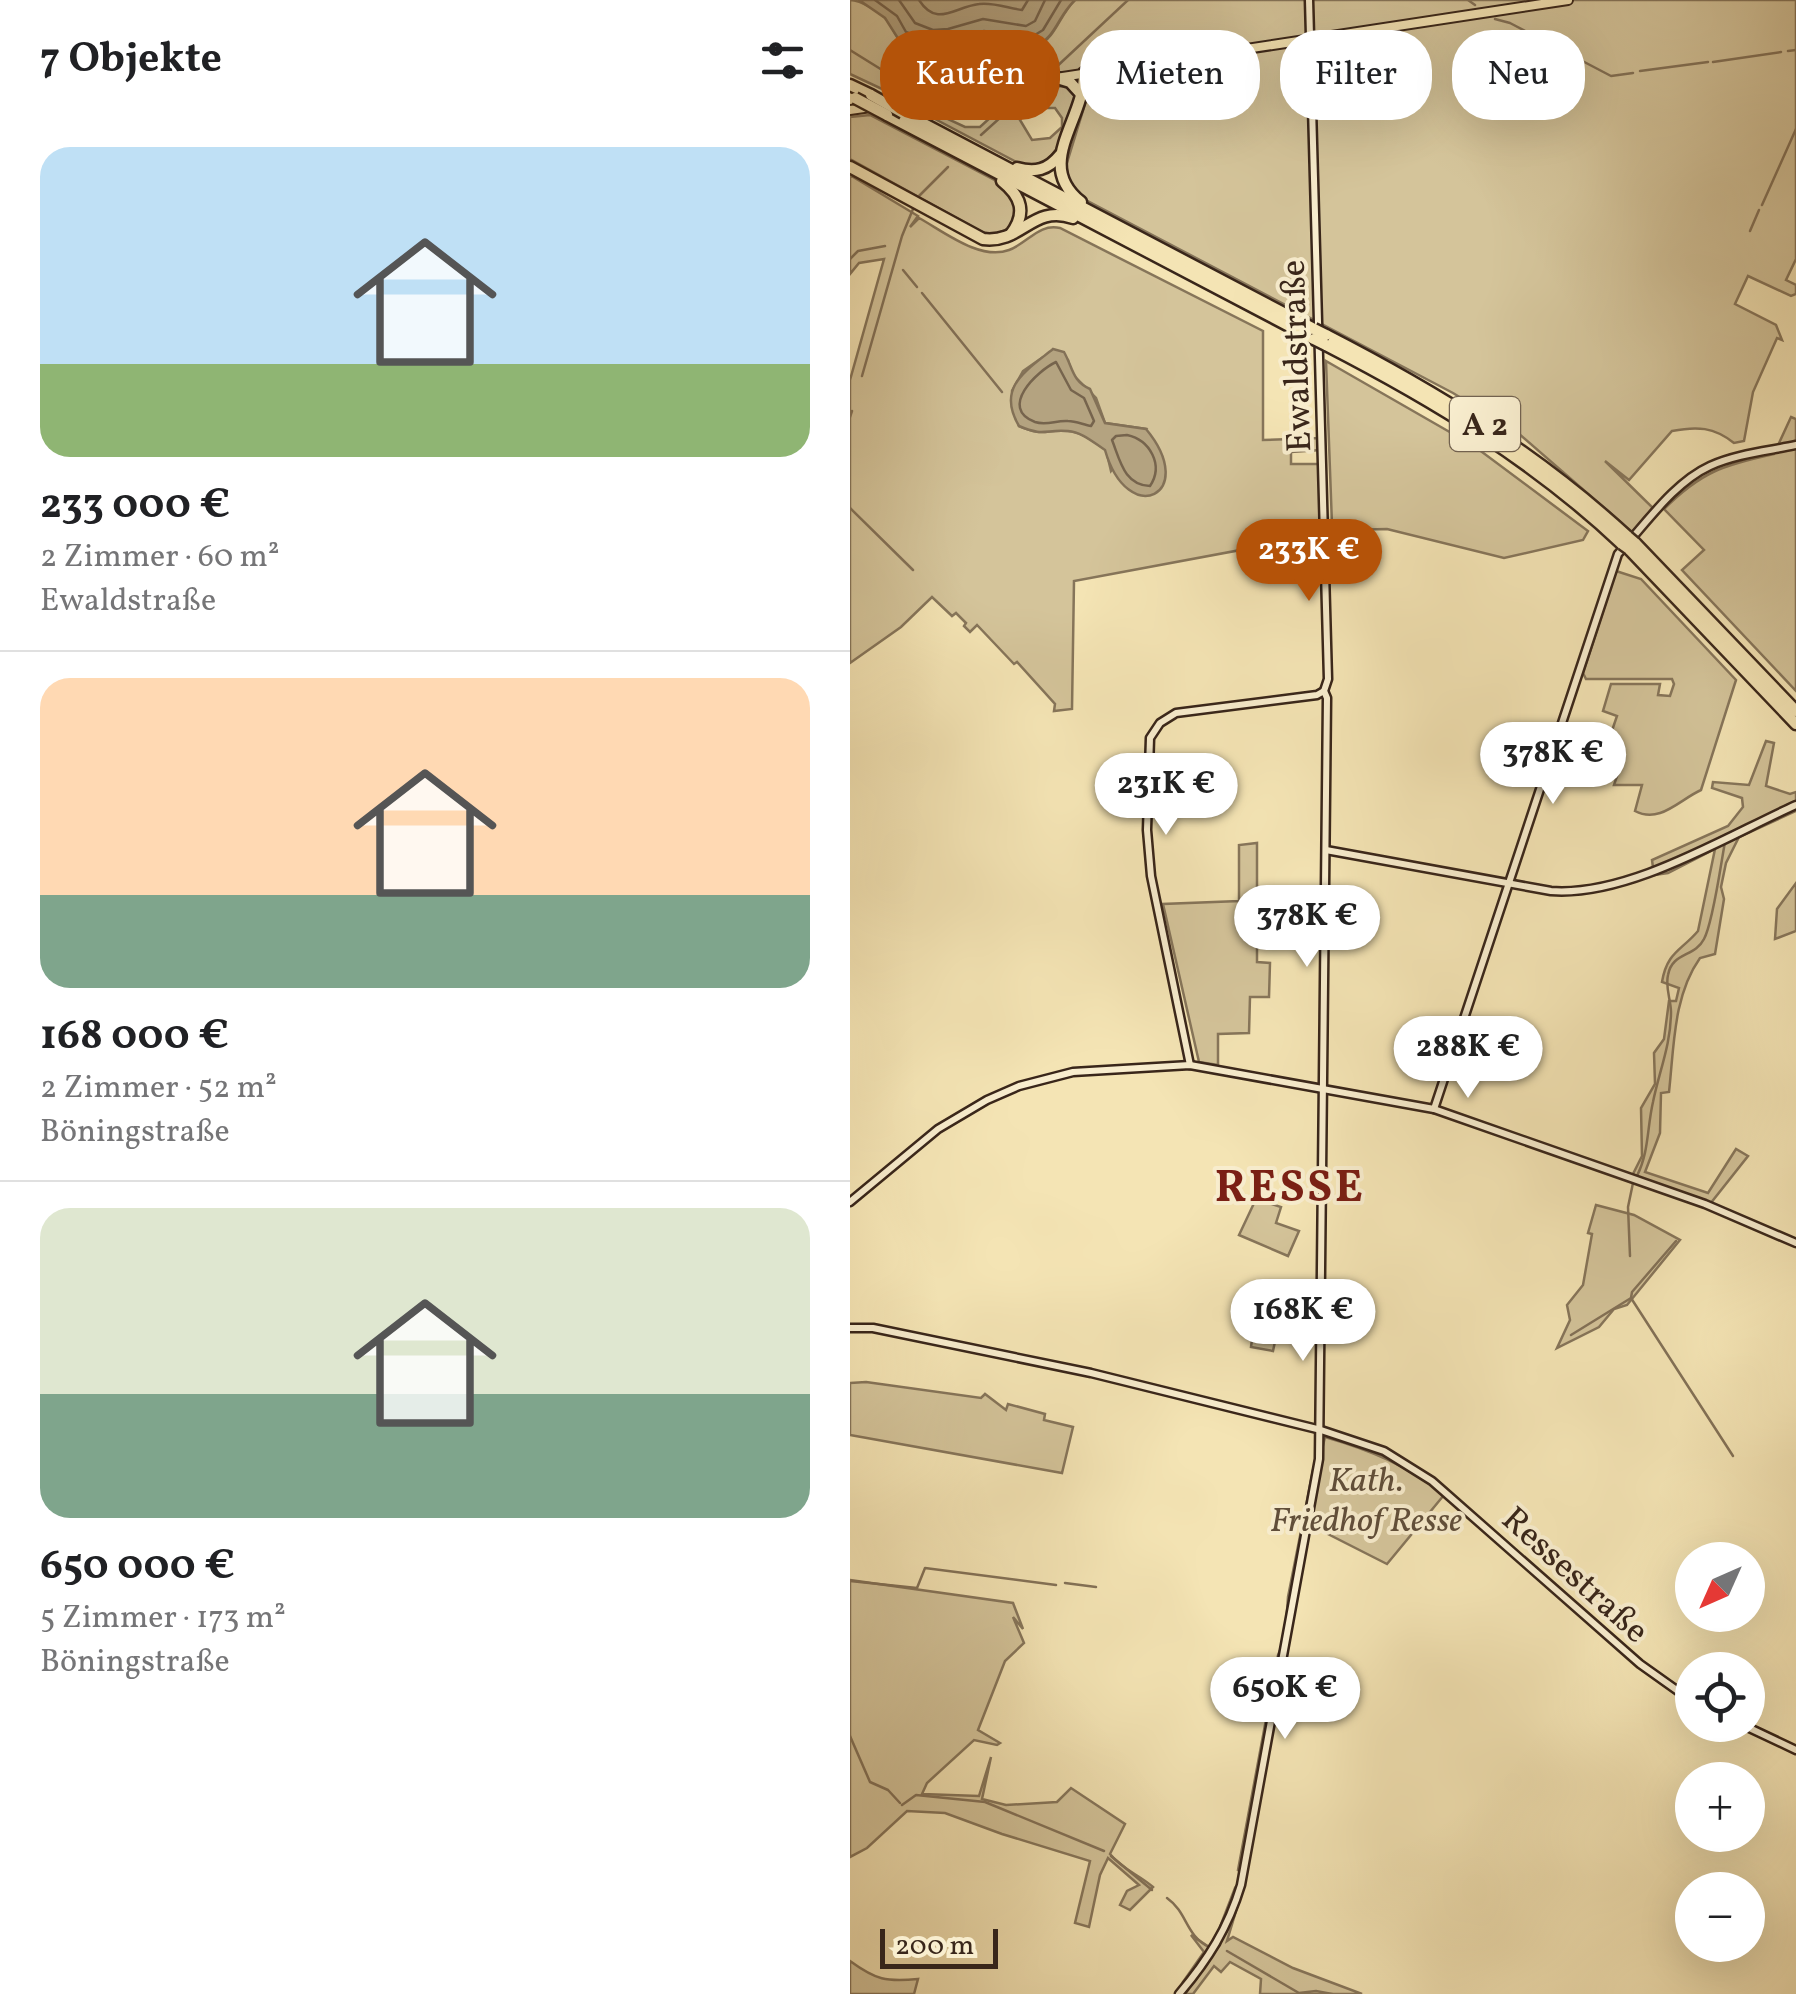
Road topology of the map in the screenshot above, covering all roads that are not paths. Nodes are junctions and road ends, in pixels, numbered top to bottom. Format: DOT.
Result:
graph roads {
  1 [pos="1309,0"];
  2 [pos="1568,0"];
  3 [pos="1310,30"];
  4 [pos="1370,30"];
  5 [pos="1060,79"];
  6 [pos="850,85"];
  7 [pos="1080,93"];
  8 [pos="880,98"];
  9 [pos="1080,100"];
  10 [pos="852,101"];
  11 [pos="1077,108"];
  12 [pos="1313,120"];
  13 [pos="1062,150"];
  14 [pos="995,161"];
  15 [pos="981,165"];
  16 [pos="850,167"];
  17 [pos="1102,218"];
  18 [pos="1109,232"];
  19 [pos="1005,238"];
  20 [pos="1320,337"];
  21 [pos="1796,446"];
  22 [pos="1626,545"];
  23 [pos="1322,691"];
  24 [pos="1796,711"];
  25 [pos="1796,724"];
  26 [pos="1796,805"];
  27 [pos="1326,850"];
  28 [pos="1510,883"];
  29 [pos="1190,1066"];
  30 [pos="1324,1090"];
  31 [pos="1434,1109"];
  32 [pos="850,1202"];
  33 [pos="1796,1243"];
  34 [pos="850,1328"];
  35 [pos="1321,1430"];
  36 [pos="1675,1689"];
  37 [pos="1765,1735"];
  38 [pos="1796,1750"];
  39 [pos="1179,1994"];
  1 -- 3 [label="main road, Ewaldstraße"];
  2 -- 4 [label="main road"];
  5 -- 7 [label="highway"];
  6 -- 14 [label="highway, A 2, bridge"];
  7 -- 11 [label="highway"];
  8 -- 10 [label="main road"];
  9 -- 11 [label="highway"];
  10 -- 15 [label="highway, A 2, bridge"];
  11 -- 13 [label="highway"];
  12 -- 23 [label="main road, Ewaldstraße"];
  13 -- 14 [label="highway"];
  13 -- 17 [label="highway"];
  14 -- 17 [label="highway, A 2"];
  15 -- 18 [label="highway, A 2"];
  15 -- 19 [label="highway"];
  16 -- 19 [label="highway"];
  17 -- 20 [label="highway, A 2"];
  18 -- 19 [label="highway"];
  18 -- 20 [label="highway, A 2"];
  20 -- 22 [label="highway, A 2"];
  21 -- 22 [label="main road"];
  22 -- 24 [label="highway, A 2"];
  22 -- 25 [label="highway, A 2"];
  22 -- 28 [label="main road"];
  23 -- 27 [label="main road, Ewaldstraße"];
  23 -- 29 [label="main road"];
  26 -- 28 [label="main road"];
  27 -- 28 [label="main road"];
  27 -- 30 [label="main road, Ewaldstraße"];
  28 -- 31 [label="main road"];
  29 -- 30 [label="main road"];
  29 -- 32 [label="main road"];
  30 -- 31 [label="main road"];
  30 -- 35 [label="main road, Ewaldstraße"];
  31 -- 33 [label="main road"];
  34 -- 35 [label="main road, Ressestraße"];
  35 -- 36 [label="main road, Ressestraße"];
  35 -- 39 [label="main road, Ewaldstraße"];
  37 -- 38 [label="main road"];
}
